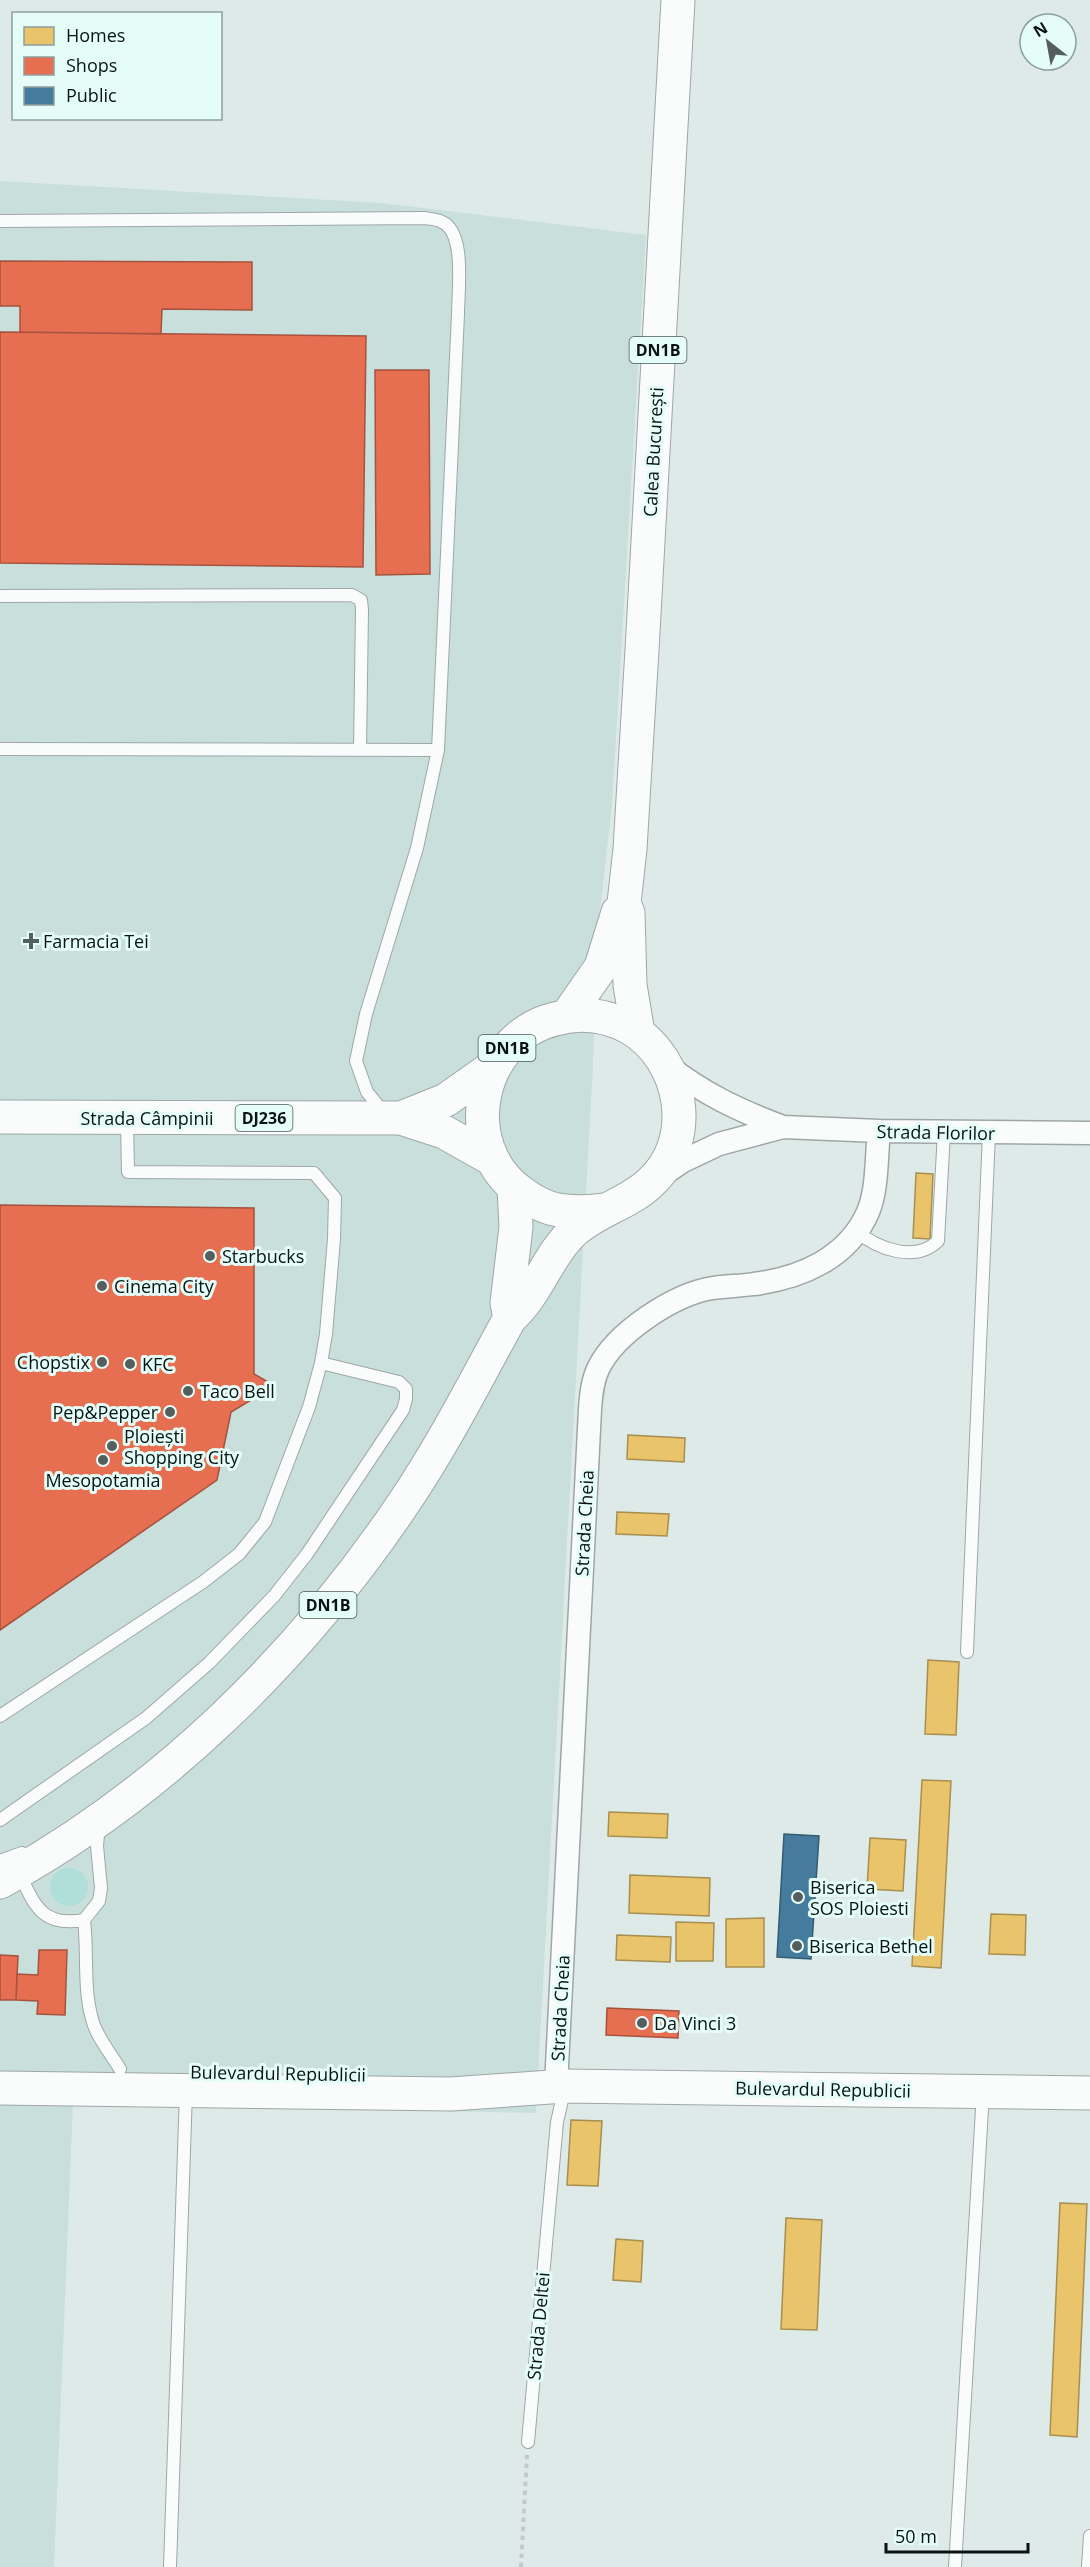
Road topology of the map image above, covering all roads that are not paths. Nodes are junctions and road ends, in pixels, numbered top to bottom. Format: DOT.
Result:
graph roads {
  1 [pos="678,0"];
  2 [pos="0,221"];
  3 [pos="0,596"];
  4 [pos="0,749"];
  5 [pos="360,750"];
  6 [pos="438,750"];
  7 [pos="624,903"];
  8 [pos="567,1016"];
  9 [pos="638,1033"];
  10 [pos="667,1065"];
  11 [pos="494,1066"];
  12 [pos="0,1117"];
  13 [pos="395,1118"];
  14 [pos="127,1119"];
  15 [pos="783,1127"];
  16 [pos="879,1131"];
  17 [pos="944,1132"];
  18 [pos="989,1133"];
  19 [pos="1090,1133"];
  20 [pos="492,1159"];
  21 [pos="651,1183"];
  22 [pos="514,1188"];
  23 [pos="603,1210"];
  24 [pos="856,1231"];
  25 [pos="510,1318"];
  26 [pos="321,1363"];
  27 [pos="967,1652"];
  28 [pos="0,1716"];
  29 [pos="0,1820"];
  30 [pos="89,1826"];
  31 [pos="6,1871"];
  32 [pos="84,1920"];
  33 [pos="0,2067"];
  34 [pos="120,2069"];
  35 [pos="561,2086"];
  36 [pos="0,2088"];
  37 [pos="186,2089"];
  38 [pos="983,2091"];
  39 [pos="1085,2098"];
  40 [pos="528,2442"];
  41 [pos="1090,2536"];
  42 [pos="170,2567"];
  43 [pos="954,2567"];
  44 [pos="1088,2567"];
  1 -- 7 [label="main road, Calea București / DN1B"];
  2 -- 6 [label="lane"];
  3 -- 5 [label="lane"];
  4 -- 5 [label="lane"];
  5 -- 6 [label="lane"];
  6 -- 13 [label="lane"];
  7 -- 8 [label="main road, DN1B"];
  7 -- 9 [label="main road, DN1B"];
  8 -- 9 [label="main road, DN1B"];
  8 -- 11 [label="main road, DN1B"];
  9 -- 10 [label="main road, DN1B"];
  10 -- 15 [label="street"];
  10 -- 21 [label="main road, DN1B"];
  11 -- 13 [label="main road, DJ236"];
  11 -- 20 [label="main road, DN1B"];
  12 -- 14 [label="main road, Strada Câmpinii / DJ236"];
  13 -- 14 [label="main road, Strada Câmpinii / DJ236"];
  13 -- 20 [label="main road, DJ236"];
  14 -- 26 [label="lane"];
  15 -- 16 [label="street, Strada Florilor"];
  15 -- 21 [label="street"];
  16 -- 17 [label="street, Strada Florilor"];
  16 -- 24 [label="street, Strada Cheia"];
  17 -- 18 [label="street, Strada Florilor"];
  17 -- 24 [label="lane"];
  18 -- 19 [label="street, Strada Florilor"];
  18 -- 27 [label="lane"];
  20 -- 22 [label="main road, DN1B"];
  21 -- 23 [label="main road, DN1B"];
  22 -- 23 [label="main road, DN1B"];
  22 -- 25 [label="main road"];
  23 -- 25 [label="main road, DN1B"];
  24 -- 35 [label="street, Strada Cheia"];
  25 -- 30 [label="main road, DN1B"];
  26 -- 28 [label="lane"];
  26 -- 29 [label="lane"];
  30 -- 31 [label="main road, DN1B"];
  30 -- 32 [label="lane"];
  31 -- 32 [label="lane"];
  32 -- 34 [label="lane"];
  33 -- 34 [label="main road, Bulevardul Republicii"];
  34 -- 35 [label="main road, Bulevardul Republicii"];
  35 -- 37 [label="main road, Bulevardul Republicii"];
  35 -- 38 [label="main road, Bulevardul Republicii"];
  35 -- 40 [label="lane, Strada Deltei"];
  36 -- 37 [label="main road, Bulevardul Republicii"];
  37 -- 42 [label="lane"];
  38 -- 39 [label="main road, Bulevardul Republicii"];
  38 -- 43 [label="lane"];
  41 -- 44 [label="lane"];
}
